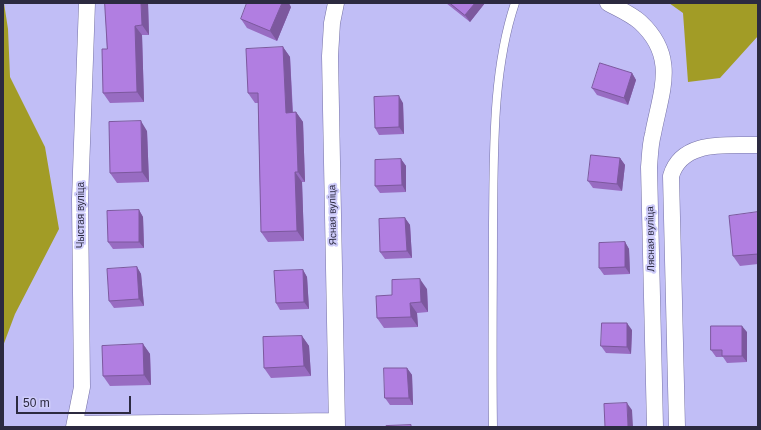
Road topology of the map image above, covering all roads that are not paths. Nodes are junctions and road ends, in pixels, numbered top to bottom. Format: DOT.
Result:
graph roads {
  1 [pos="87,3"];
  2 [pos="336,3"];
  3 [pos="515,3"];
  4 [pos="608,3"];
  5 [pos="758,145"];
  6 [pos="337,424"];
  7 [pos="74,426"];
  8 [pos="493,427"];
  9 [pos="655,427"];
  10 [pos="677,427"];
  1 -- 7 [label="street, Чыстая вуліца"];
  2 -- 6 [label="street, Ясная вуліца"];
  3 -- 8 [label="lane"];
  4 -- 9 [label="street, Лясная вуліца"];
  5 -- 10 [label="street, Лясная вуліца"];
  6 -- 7 [label="street"];
}
